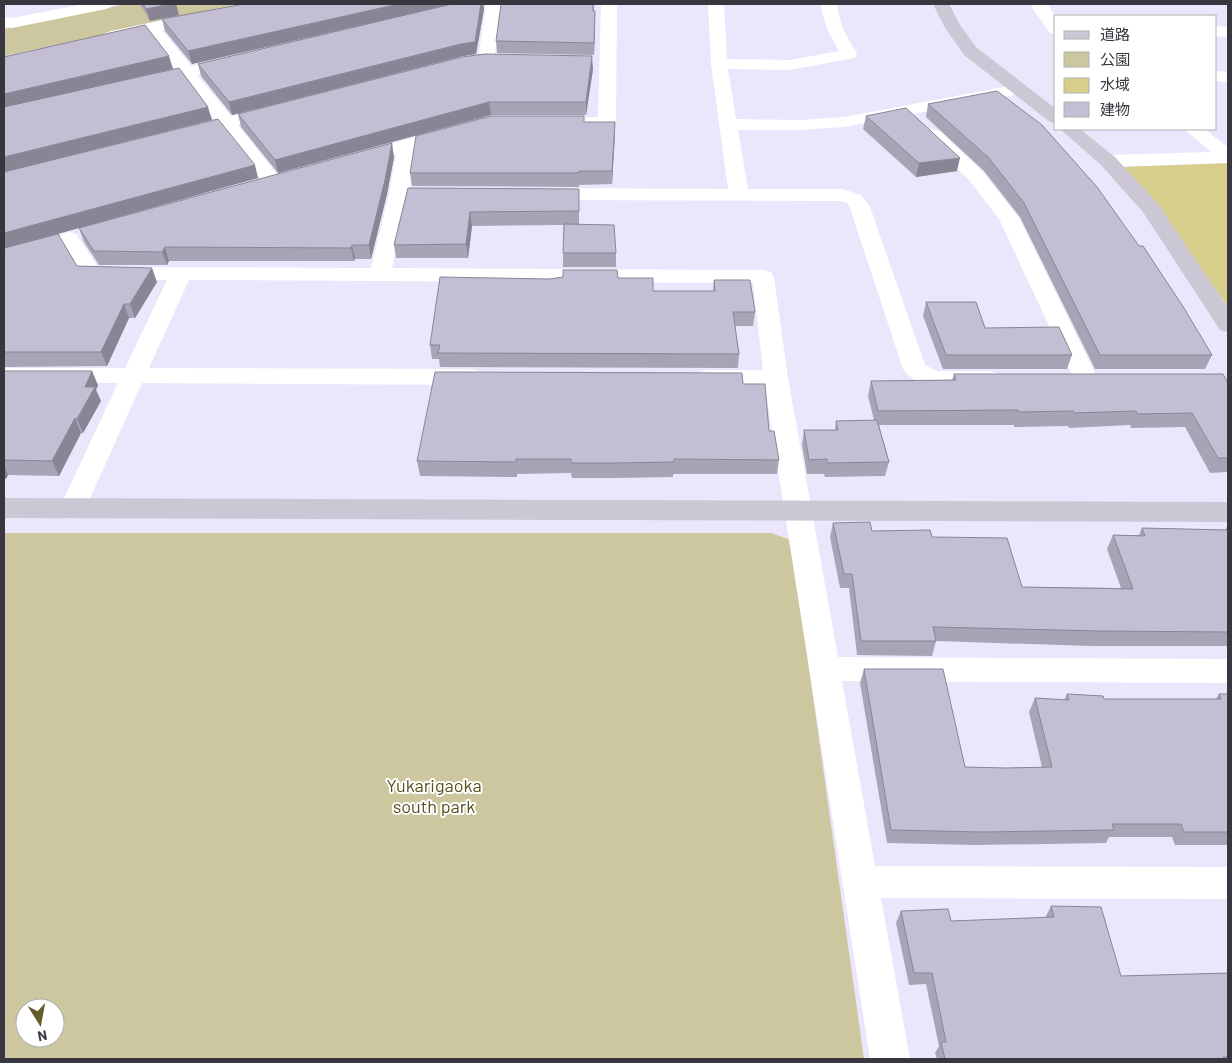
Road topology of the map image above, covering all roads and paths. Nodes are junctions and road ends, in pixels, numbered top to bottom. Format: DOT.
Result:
graph roads {
  1 [pos="106,4"];
  2 [pos="258,4"];
  3 [pos="494,4"];
  4 [pos="609,4"];
  5 [pos="716,4"];
  6 [pos="828,4"];
  7 [pos="941,4"];
  8 [pos="1040,4"];
  9 [pos="4,22"];
  10 [pos="1053,23"];
  11 [pos="151,27"];
  12 [pos="96,39"];
  13 [pos="252,57"];
  14 [pos="505,61"];
  15 [pos="719,64"];
  16 [pos="186,72"];
  17 [pos="129,86"];
  18 [pos="1019,89"];
  19 [pos="293,106"];
  20 [pos="905,110"];
  21 [pos="1054,116"];
  22 [pos="530,122"];
  23 [pos="227,123"];
  24 [pos="728,124"];
  25 [pos="472,127"];
  26 [pos="1070,130"];
  27 [pos="1195,130"];
  28 [pos="171,137"];
  29 [pos="407,145"];
  30 [pos="1228,157"];
  31 [pos="1108,161"];
  32 [pos="340,164"];
  33 [pos="292,176"];
  34 [pos="273,182"];
  35 [pos="254,187"];
  36 [pos="399,194"];
  37 [pos="459,194"];
  38 [pos="519,194"];
  39 [pos="739,194"];
  40 [pos="69,238"];
  41 [pos="181,273"];
  42 [pos="380,274"];
  43 [pos="1228,325"];
  44 [pos="4,375"];
  45 [pos="133,376"];
  46 [pos="489,377"];
  47 [pos="687,378"];
  48 [pos="776,378"];
  49 [pos="1009,379"];
  50 [pos="1086,379"];
  51 [pos="4,508"];
  52 [pos="72,508"];
  53 [pos="800,510"];
  54 [pos="1228,512"];
  55 [pos="826,669"];
  56 [pos="1228,671"];
  57 [pos="861,882"];
  58 [pos="1228,883"];
  59 [pos="890,1059"];
  1 -- 9 [label="street"];
  2 -- 11 [label="street"];
  3 -- 14 [label="street"];
  4 -- 22 [label="street"];
  5 -- 15 [label="street"];
  6 -- 15 [label="street"];
  7 -- 18 [label="street"];
  8 -- 10 [label="street"];
  11 -- 12 [label="street"];
  11 -- 16 [label="street"];
  13 -- 16 [label="street"];
  15 -- 24 [label="street"];
  16 -- 17 [label="street"];
  16 -- 23 [label="street"];
  18 -- 20 [label="street"];
  18 -- 21 [label="street"];
  19 -- 23 [label="street"];
  20 -- 24 [label="street"];
  20 -- 50 [label="street"];
  23 -- 28 [label="street"];
  23 -- 34 [label="street"];
  24 -- 39 [label="street"];
  25 -- 29 [label="street"];
  26 -- 31 [label="street"];
  27 -- 30 [label="street"];
  29 -- 32 [label="street"];
  29 -- 36 [label="street"];
  30 -- 31 [label="street"];
  31 -- 43 [label="street"];
  33 -- 34 [label="street"];
  34 -- 35 [label="street"];
  36 -- 37 [label="street"];
  36 -- 42 [label="street"];
  38 -- 39 [label="street"];
  39 -- 49 [label="street"];
  40 -- 41 [label="street"];
  41 -- 42 [label="street"];
  41 -- 45 [label="street"];
  42 -- 48 [label="street"];
  44 -- 45 [label="street"];
  45 -- 46 [label="street"];
  45 -- 52 [label="street"];
  47 -- 48 [label="street"];
  48 -- 53 [label="street"];
  51 -- 52 [label="street"];
  52 -- 53 [label="street"];
  53 -- 54 [label="street"];
  53 -- 55 [label="street"];
  55 -- 56 [label="street"];
  55 -- 57 [label="street"];
  57 -- 58 [label="street"];
  57 -- 59 [label="street"];
}
